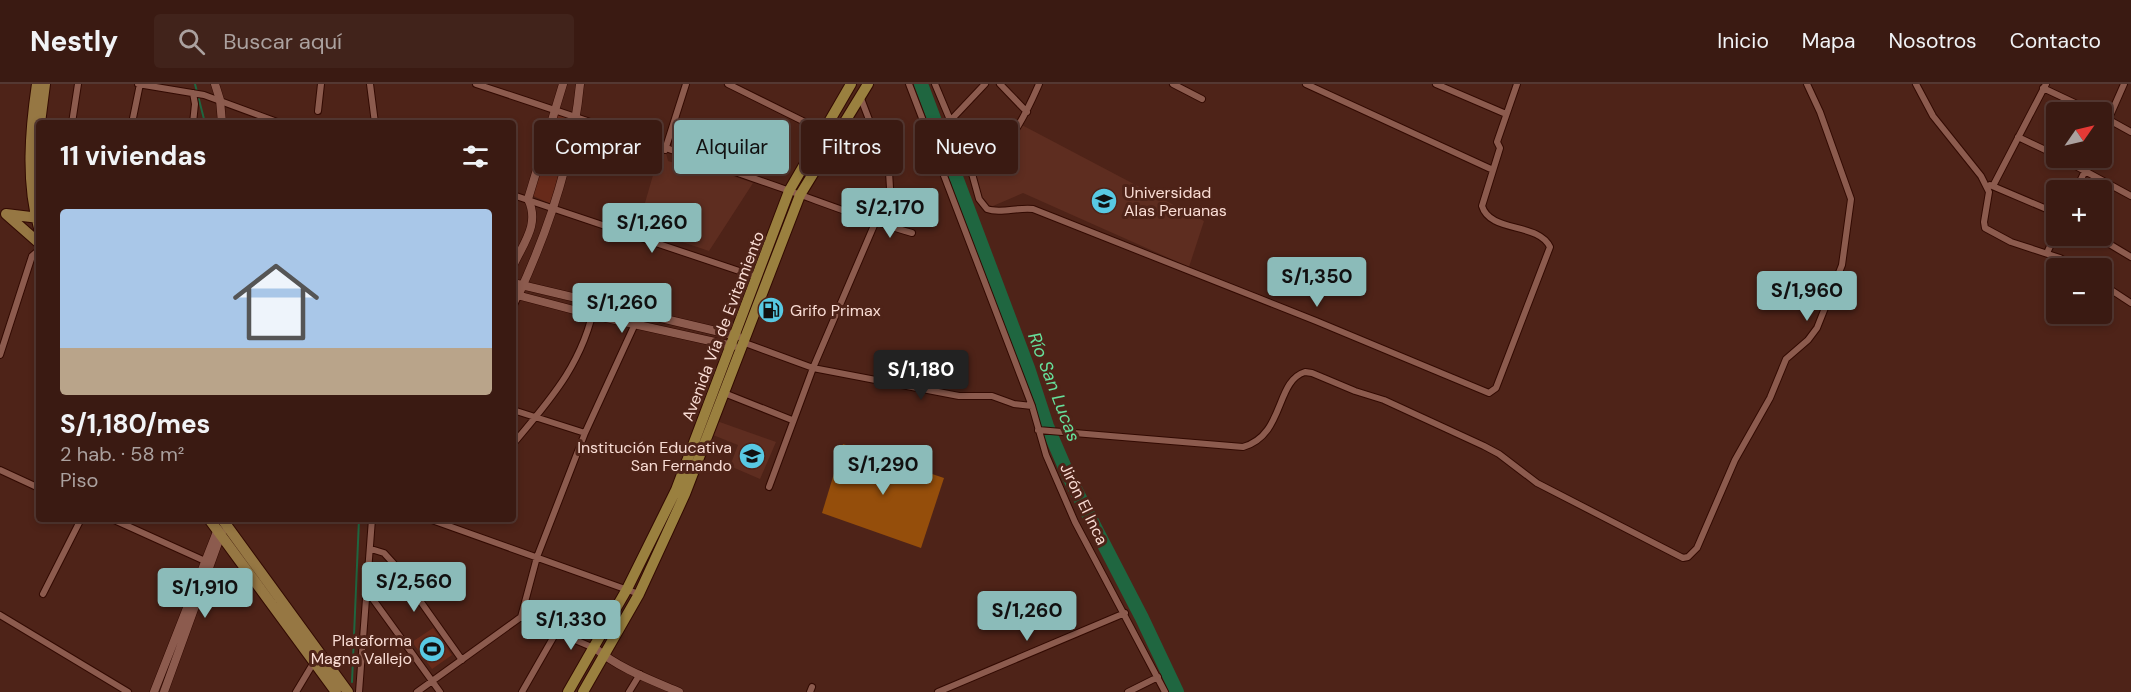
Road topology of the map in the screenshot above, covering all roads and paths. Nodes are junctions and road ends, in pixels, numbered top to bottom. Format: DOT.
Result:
graph roads {
  1 [pos="37,84"];
  2 [pos="45,84"];
  3 [pos="78,84"];
  4 [pos="139,84"];
  5 [pos="215,84"];
  6 [pos="321,84"];
  7 [pos="370,84"];
  8 [pos="476,84"];
  9 [pos="563,84"];
  10 [pos="580,84"];
  11 [pos="686,84"];
  12 [pos="728,84"];
  13 [pos="851,84"];
  14 [pos="868,84"];
  15 [pos="909,84"];
  16 [pos="935,84"];
  17 [pos="985,84"];
  18 [pos="1000,84"];
  19 [pos="1039,84"];
  20 [pos="1173,84"];
  21 [pos="1306,84"];
  22 [pos="1436,84"];
  23 [pos="1517,84"];
  24 [pos="1807,84"];
  25 [pos="1916,84"];
  26 [pos="2124,84"];
  27 [pos="2044,86"];
  28 [pos="193,93"];
  29 [pos="860,96"];
  30 [pos="1202,99"];
  31 [pos="220,100"];
  32 [pos="2075,102"];
  33 [pos="2112,105"];
  34 [pos="556,109"];
  35 [pos="318,111"];
  36 [pos="1027,112"];
  37 [pos="1506,114"];
  38 [pos="576,118"];
  39 [pos="40,120"];
  40 [pos="72,120"];
  41 [pos="133,120"];
  42 [pos="194,120"];
  43 [pos="222,120"];
  44 [pos="272,120"];
  45 [pos="375,120"];
  46 [pos="801,120"];
  47 [pos="830,120"];
  48 [pos="950,120"];
  49 [pos="951,120"];
  50 [pos="2112,122"];
  51 [pos="1018,129"];
  52 [pos="2131,132"];
  53 [pos="2018,137"];
  54 [pos="665,150"];
  55 [pos="2046,151"];
  56 [pos="2085,169"];
  57 [pos="1493,170"];
  58 [pos="804,174"];
  59 [pos="972,174"];
  60 [pos="2080,180"];
  61 [pos="1984,182"];
  62 [pos="1993,186"];
  63 [pos="795,193"];
  64 [pos="516,196"];
  65 [pos="2131,196"];
  66 [pos="528,199"];
  67 [pos="36,205"];
  68 [pos="554,208"];
  69 [pos="2046,209"];
  70 [pos="3,213"];
  71 [pos="36,221"];
  72 [pos="875,222"];
  73 [pos="912,233"];
  74 [pos="36,240"];
  75 [pos="2112,245"];
  76 [pos="2050,246"];
  77 [pos="36,253"];
  78 [pos="2047,253"];
  79 [pos="2130,255"];
  80 [pos="2057,258"];
  81 [pos="516,259"];
  82 [pos="763,279"];
  83 [pos="516,284"];
  84 [pos="523,285"];
  85 [pos="2112,290"];
  86 [pos="516,295"];
  87 [pos="2130,300"];
  88 [pos="596,302"];
  89 [pos="640,313"];
  90 [pos="593,315"];
  91 [pos="635,324"];
  92 [pos="736,335"];
  93 [pos="745,343"];
  94 [pos="732,346"];
  95 [pos="0,355"];
  96 [pos="813,368"];
  97 [pos="724,393"];
  98 [pos="1032,405"];
  99 [pos="516,411"];
  100 [pos="536,417"];
  101 [pos="792,420"];
  102 [pos="1040,430"];
  103 [pos="585,433"];
  104 [pos="516,440"];
  105 [pos="693,463"];
  106 [pos="0,470"];
  107 [pos="36,487"];
  108 [pos="769,487"];
  109 [pos="79,522"];
  110 [pos="119,522"];
  111 [pos="211,522"];
  112 [pos="223,522"];
  113 [pos="225,522"];
  114 [pos="372,522"];
  115 [pos="438,522"];
  116 [pos="453,522"];
  117 [pos="450,526"];
  118 [pos="219,534"];
  119 [pos="371,549"];
  120 [pos="537,557"];
  121 [pos="206,561"];
  122 [pos="627,589"];
  123 [pos="366,590"];
  124 [pos="43,594"];
  125 [pos="639,594"];
  126 [pos="1125,613"];
  127 [pos="0,615"];
  128 [pos="521,616"];
  129 [pos="557,632"];
  130 [pos="599,651"];
  131 [pos="318,659"];
  132 [pos="462,660"];
  133 [pos="640,674"];
  134 [pos="1158,676"];
  135 [pos="432,681"];
  136 [pos="357,691"];
  137 [pos="674,691"];
  138 [pos="128,692"];
  139 [pos="154,692"];
  140 [pos="164,692"];
  141 [pos="296,692"];
  142 [pos="336,692"];
  143 [pos="417,692"];
  144 [pos="440,692"];
  145 [pos="522,692"];
  146 [pos="568,692"];
  147 [pos="583,692"];
  148 [pos="629,692"];
  149 [pos="938,692"];
  150 [pos="1128,692"];
  151 [pos="1165,692"];
  1 -- 67 [label="main road"];
  2 -- 39 [label="main road"];
  3 -- 40 [label="street"];
  4 -- 28 [label="street"];
  4 -- 41 [label="street"];
  5 -- 31 [label="street"];
  6 -- 35 [label="street"];
  7 -- 45 [label="street"];
  8 -- 34 [label="street"];
  9 -- 34 [label="street"];
  10 -- 38 [label="street"];
  11 -- 54 [label="street"];
  12 -- 46 [label="street"];
  13 -- 47 [label="highway, Avenida Vía de Evitamiento"];
  14 -- 29 [label="highway"];
  15 -- 98 [label="street, Jirón El Inca"];
  16 -- 48 [label="street"];
  17 -- 49 [label="street"];
  18 -- 36 [label="street"];
  19 -- 36 [label="street"];
  20 -- 30 [label="street"];
  21 -- 57 [label="street"];
  22 -- 37 [label="street"];
  23 -- 37 [label="street"];
  24 -- 102 [label="street"];
  25 -- 61 [label="street"];
  26 -- 33 [label="street"];
  27 -- 32 [label="street"];
  27 -- 53 [label="street"];
  28 -- 31 [label="street"];
  28 -- 42 [label="street"];
  29 -- 63 [label="highway"];
  29 -- 72 [label="street"];
  31 -- 43 [label="street"];
  31 -- 44 [label="street"];
  34 -- 38 [label="street"];
  34 -- 66 [label="street"];
  36 -- 51 [label="street"];
  37 -- 57 [label="street"];
  38 -- 54 [label="street"];
  38 -- 68 [label="street"];
  50 -- 52 [label="street"];
  53 -- 55 [label="street"];
  53 -- 62 [label="street"];
  54 -- 63 [label="street"];
  56 -- 60 [label="street"];
  56 -- 65 [label="street"];
  57 -- 59 [label="street"];
  58 -- 63 [label="highway, Avenida Vía de Evitamiento"];
  61 -- 62 [label="street"];
  61 -- 78 [label="street"];
  62 -- 69 [label="street"];
  63 -- 72 [label="street"];
  63 -- 82 [label="highway, Avenida Vía de Evitamiento"];
  64 -- 66 [label="street"];
  66 -- 68 [label="street"];
  66 -- 81 [label="street"];
  68 -- 82 [label="street"];
  68 -- 84 [label="street"];
  70 -- 71 [label="main road"];
  70 -- 74 [label="main road"];
  72 -- 73 [label="street"];
  72 -- 96 [label="street"];
  75 -- 79 [label="street"];
  76 -- 78 [label="street"];
  77 -- 95 [label="street"];
  78 -- 80 [label="street"];
  82 -- 92 [label="highway, Avenida Vía de Evitamiento"];
  82 -- 93 [label="highway"];
  83 -- 84 [label="street"];
  84 -- 86 [label="street"];
  84 -- 88 [label="street"];
  85 -- 87 [label="street"];
  86 -- 90 [label="street"];
  88 -- 89 [label="street"];
  88 -- 90 [label="street"];
  89 -- 91 [label="street"];
  89 -- 92 [label="street"];
  90 -- 91 [label="street"];
  90 -- 100 [label="street"];
  91 -- 94 [label="street"];
  91 -- 103 [label="street"];
  92 -- 93 [label="street"];
  92 -- 94 [label="highway, Avenida Vía de Evitamiento"];
  93 -- 94 [label="street"];
  93 -- 96 [label="street"];
  93 -- 97 [label="highway"];
  94 -- 105 [label="highway, Avenida Vía de Evitamiento"];
  96 -- 98 [label="street"];
  96 -- 101 [label="street"];
  97 -- 101 [label="street"];
  97 -- 105 [label="highway"];
  98 -- 102 [label="street, Jirón El Inca"];
  99 -- 100 [label="street"];
  100 -- 103 [label="street"];
  100 -- 104 [label="street"];
  101 -- 108 [label="street"];
  102 -- 126 [label="street, Jirón El Inca"];
  103 -- 120 [label="street"];
  105 -- 122 [label="highway, Avenida Vía de Evitamiento"];
  105 -- 125 [label="highway"];
  106 -- 107 [label="street"];
  109 -- 124 [label="street"];
  110 -- 121 [label="street"];
  111 -- 118 [label="main road"];
  112 -- 118 [label="street"];
  113 -- 131 [label="main road"];
  114 -- 119 [label="street"];
  115 -- 117 [label="street"];
  116 -- 117 [label="street"];
  117 -- 120 [label="street"];
  118 -- 121 [label="street"];
  118 -- 131 [label="main road"];
  118 -- 140 [label="street"];
  119 -- 123 [label="street"];
  119 -- 132 [label="street"];
  120 -- 122 [label="street"];
  120 -- 128 [label="street"];
  121 -- 139 [label="street"];
  122 -- 125 [label="street"];
  122 -- 130 [label="highway, Avenida Vía de Evitamiento"];
  123 -- 135 [label="street"];
  123 -- 136 [label="street"];
  125 -- 130 [label="highway"];
  126 -- 134 [label="street, Jirón El Inca"];
  126 -- 149 [label="street"];
  127 -- 138 [label="street"];
  128 -- 129 [label="street"];
  128 -- 132 [label="street"];
  129 -- 130 [label="street"];
  129 -- 145 [label="street"];
  130 -- 133 [label="street"];
  130 -- 146 [label="highway, Avenida Vía de Evitamiento"];
  130 -- 147 [label="highway"];
  131 -- 136 [label="main road"];
  131 -- 141 [label="street"];
  131 -- 142 [label="main road"];
  132 -- 135 [label="street"];
  133 -- 137 [label="street"];
  133 -- 148 [label="street"];
  134 -- 150 [label="street"];
  134 -- 151 [label="street, Jirón El Inca"];
  135 -- 143 [label="street"];
  135 -- 144 [label="street"];
}
